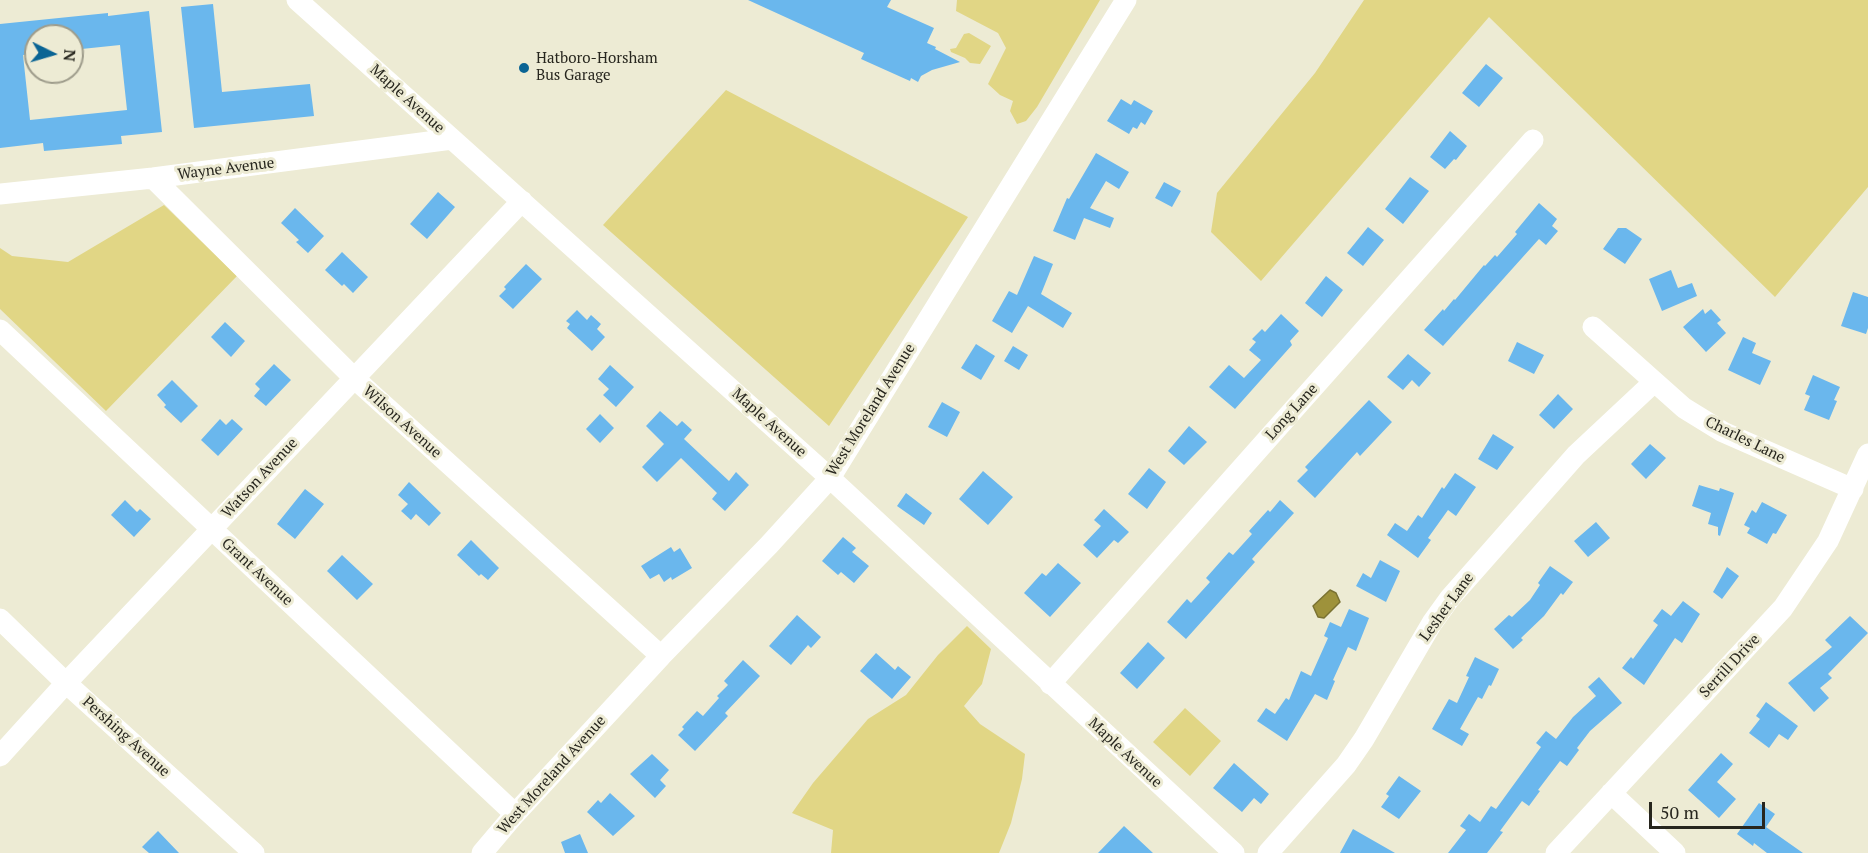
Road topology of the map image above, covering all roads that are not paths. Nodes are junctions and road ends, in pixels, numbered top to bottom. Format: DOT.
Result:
graph roads {
  1 [pos="297,0"];
  2 [pos="1126,0"];
  3 [pos="452,139"];
  4 [pos="1533,140"];
  5 [pos="153,178"];
  6 [pos="0,194"];
  7 [pos="522,201"];
  8 [pos="1593,327"];
  9 [pos="0,330"];
  10 [pos="354,378"];
  11 [pos="1654,382"];
  12 [pos="1868,454"];
  13 [pos="830,478"];
  14 [pos="1853,489"];
  15 [pos="212,529"];
  16 [pos="0,619"];
  17 [pos="661,656"];
  18 [pos="66,683"];
  19 [pos="1050,684"];
  20 [pos="0,756"];
  21 [pos="1611,793"];
  22 [pos="515,814"];
  23 [pos="485,852"];
  24 [pos="254,853"];
  25 [pos="1234,853"];
  26 [pos="1268,853"];
  27 [pos="1556,853"];
  28 [pos="1676,853"];
  1 -- 3 [label="street, Maple Avenue"];
  2 -- 13 [label="street, West Moreland Avenue"];
  3 -- 5 [label="street, Wayne Avenue"];
  3 -- 7 [label="street, Maple Avenue"];
  4 -- 19 [label="street, Long Lane"];
  5 -- 6 [label="street, Wayne Avenue"];
  5 -- 10 [label="street, Wilson Avenue"];
  7 -- 10 [label="street, Watson Avenue"];
  7 -- 13 [label="street, Maple Avenue"];
  8 -- 11 [label="street, Charles Lane"];
  9 -- 15 [label="street, Grant Avenue"];
  10 -- 15 [label="street, Watson Avenue"];
  10 -- 17 [label="street, Wilson Avenue"];
  11 -- 14 [label="street, Charles Lane"];
  11 -- 26 [label="street, Lesher Lane"];
  12 -- 14 [label="street, Serrill Drive"];
  13 -- 17 [label="street, West Moreland Avenue"];
  13 -- 19 [label="street, Maple Avenue"];
  14 -- 21 [label="street, Serrill Drive"];
  15 -- 18 [label="street, Watson Avenue"];
  15 -- 22 [label="street, Grant Avenue"];
  16 -- 18 [label="street, Pershing Avenue"];
  17 -- 22 [label="street, West Moreland Avenue"];
  18 -- 20 [label="street, Watson Avenue"];
  18 -- 24 [label="street, Pershing Avenue"];
  19 -- 25 [label="street, Maple Avenue"];
  21 -- 27 [label="street, Serrill Drive"];
  21 -- 28 [label="street"];
  22 -- 23 [label="street, West Moreland Avenue"];
}
